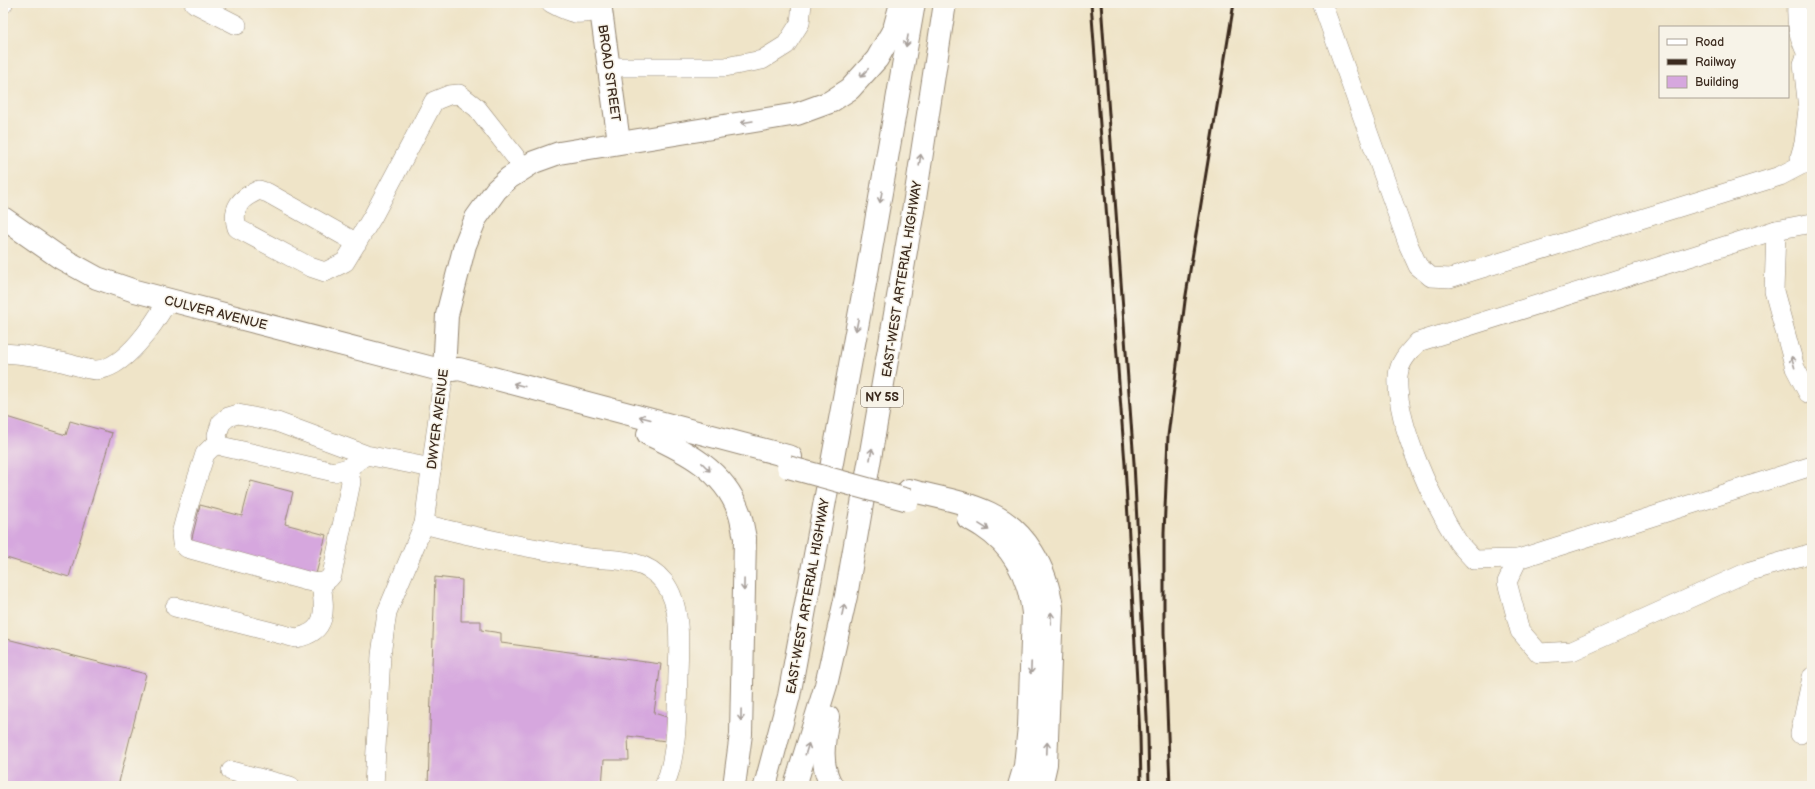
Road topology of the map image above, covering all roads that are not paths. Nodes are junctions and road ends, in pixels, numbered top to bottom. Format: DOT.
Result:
graph roads {
  1 [pos="194,3"];
  2 [pos="551,3"];
  3 [pos="802,3"];
  4 [pos="901,3"];
  5 [pos="914,3"];
  6 [pos="945,3"];
  7 [pos="1322,3"];
  8 [pos="1797,3"];
  9 [pos="601,7"];
  10 [pos="237,25"];
  11 [pos="1809,53"];
  12 [pos="609,67"];
  13 [pos="619,142"];
  14 [pos="1808,164"];
  15 [pos="524,168"];
  16 [pos="3,218"];
  17 [pos="1812,223"];
  18 [pos="1776,230"];
  19 [pos="357,243"];
  20 [pos="168,300"];
  21 [pos="3,354"];
  22 [pos="444,371"];
  23 [pos="1812,395"];
  24 [pos="648,434"];
  25 [pos="219,444"];
  26 [pos="366,455"];
  27 [pos="790,462"];
  28 [pos="1812,466"];
  29 [pos="348,468"];
  30 [pos="432,468"];
  31 [pos="908,495"];
  32 [pos="424,524"];
  33 [pos="1812,553"];
  34 [pos="1518,559"];
  35 [pos="321,584"];
  36 [pos="175,606"];
  37 [pos="839,632"];
  38 [pos="1812,677"];
  39 [pos="1800,734"];
  40 [pos="231,771"];
  41 [pos="290,786"];
  42 [pos="374,786"];
  43 [pos="664,786"];
  44 [pos="734,786"];
  45 [pos="765,786"];
  46 [pos="795,786"];
  47 [pos="832,786"];
  48 [pos="1019,786"];
  49 [pos="1041,786"];
  1 -- 10 [label="street"];
  2 -- 9 [label="street"];
  3 -- 12 [label="street"];
  4 -- 13 [label="main road, DWYER AVENUE, one-way"];
  5 -- 45 [label="main road, EAST-WEST ARTERIAL HIGHWAY / NY 5S, one-way"];
  37 -- 6 [label="main road, EAST-WEST ARTERIAL HIGHWAY / NY 5S, one-way"];
  7 -- 14 [label="street"];
  8 -- 11 [label="street"];
  9 -- 12 [label="main road, BROAD STREET"];
  11 -- 14 [label="street"];
  12 -- 13 [label="main road, BROAD STREET"];
  13 -- 15 [label="main road, DWYER AVENUE"];
  15 -- 19 [label="street"];
  15 -- 22 [label="main road, DWYER AVENUE"];
  16 -- 20 [label="main road, CULVER AVENUE"];
  17 -- 18 [label="street"];
  23 -- 18 [label="street, one-way"];
  18 -- 34 [label="street"];
  19 -- 19 [label="street"];
  20 -- 21 [label="street"];
  20 -- 22 [label="main road, CULVER AVENUE"];
  22 -- 24 [label="main road"];
  27 -- 22 [label="main road, one-way"];
  22 -- 30 [label="street, DWYER AVENUE"];
  24 -- 27 [label="main road"];
  24 -- 44 [label="main road, one-way"];
  25 -- 26 [label="street"];
  25 -- 29 [label="street"];
  25 -- 35 [label="street"];
  26 -- 29 [label="street"];
  26 -- 30 [label="street"];
  27 -- 31 [label="main road, bridge"];
  28 -- 34 [label="street"];
  29 -- 35 [label="street"];
  30 -- 32 [label="street, DWYER AVENUE"];
  31 -- 48 [label="main road, one-way"];
  49 -- 31 [label="main road, one-way"];
  32 -- 42 [label="street, DWYER AVENUE"];
  32 -- 43 [label="street"];
  33 -- 34 [label="street"];
  35 -- 36 [label="street"];
  46 -- 37 [label="main road, EAST-WEST ARTERIAL HIGHWAY / NY 5S, one-way"];
  37 -- 47 [label="main road"];
  38 -- 39 [label="street"];
  40 -- 41 [label="street"];
}
